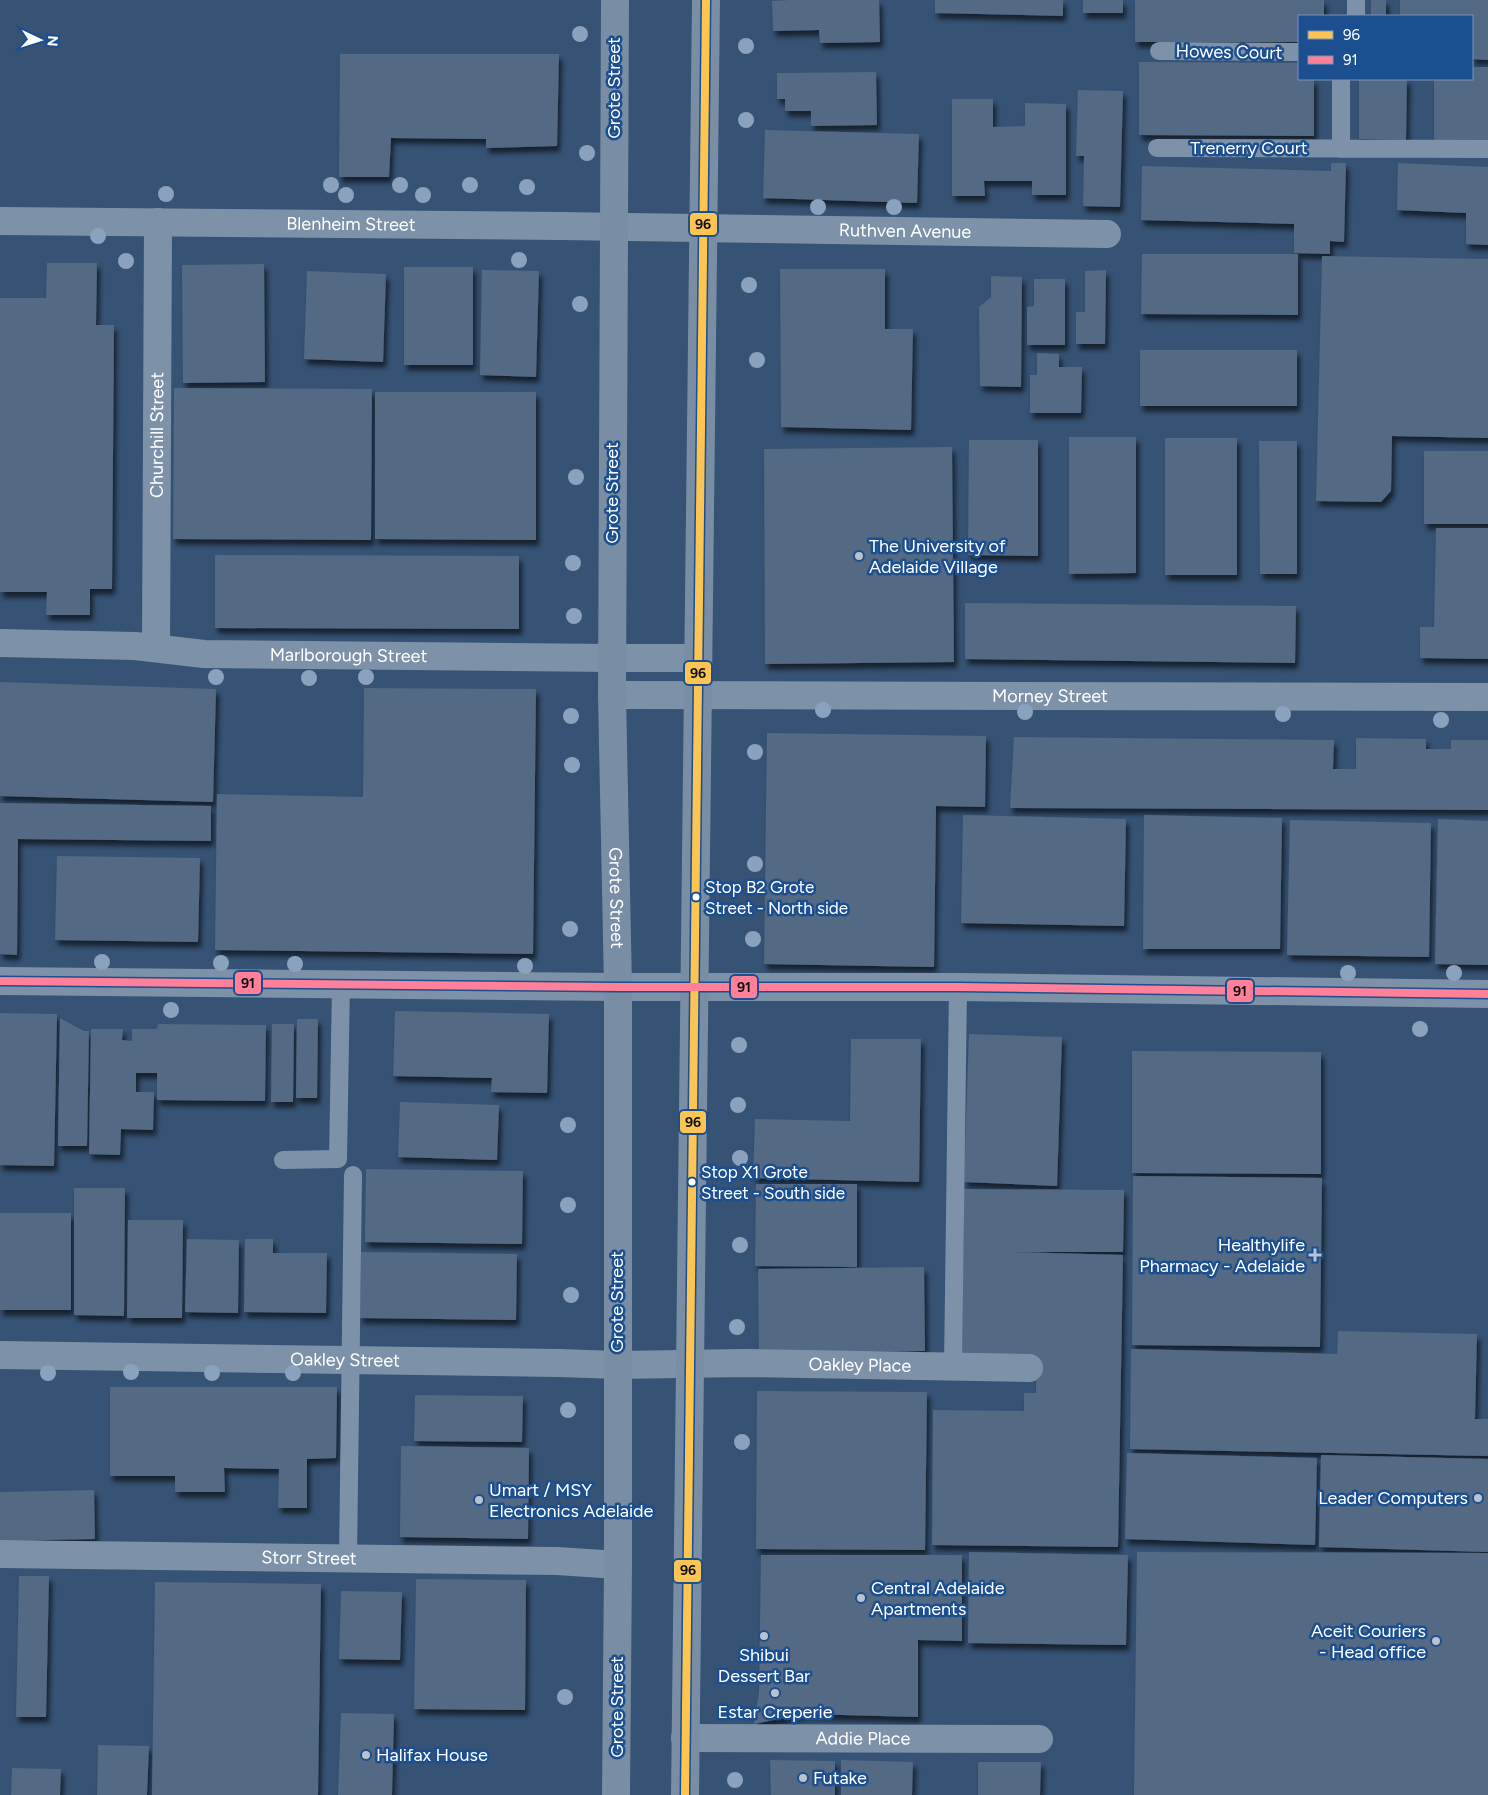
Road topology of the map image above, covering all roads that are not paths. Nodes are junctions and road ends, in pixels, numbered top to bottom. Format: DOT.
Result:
graph roads {
  1 [pos="615,0"];
  2 [pos="706,0"];
  3 [pos="1356,0"];
  4 [pos="1356,15"];
  5 [pos="1159,51"];
  6 [pos="1298,52"];
  7 [pos="1341,80"];
  8 [pos="1157,148"];
  9 [pos="1341,148"];
  10 [pos="1488,149"];
  11 [pos="0,221"];
  12 [pos="158,222"];
  13 [pos="613,226"];
  14 [pos="703,228"];
  15 [pos="1107,234"];
  16 [pos="0,643"];
  17 [pos="156,647"];
  18 [pos="612,658"];
  19 [pos="698,658"];
  20 [pos="612,695"];
  21 [pos="698,696"];
  22 [pos="1488,698"];
  23 [pos="0,981"];
  24 [pos="341,984"];
  25 [pos="618,987"];
  26 [pos="694,987"];
  27 [pos="958,987"];
  28 [pos="1488,994"];
  29 [pos="284,1160"];
  30 [pos="353,1176"];
  31 [pos="0,1355"];
  32 [pos="351,1360"];
  33 [pos="690,1364"];
  34 [pos="617,1366"];
  35 [pos="953,1367"];
  36 [pos="1028,1368"];
  37 [pos="0,1554"];
  38 [pos="348,1559"];
  39 [pos="618,1565"];
  40 [pos="685,1738"];
  41 [pos="1039,1739"];
  42 [pos="616,1795"];
  43 [pos="684,1795"];
  1 -- 13 [label="main road, Grote Street"];
  2 -- 14 [label="main road"];
  3 -- 4 [label="lane"];
  5 -- 6 [label="lane, Howes Court"];
  7 -- 9 [label="lane"];
  8 -- 9 [label="lane, Trenerry Court"];
  9 -- 10 [label="lane, Trenerry Court"];
  11 -- 12 [label="street, Blenheim Street"];
  12 -- 13 [label="street, Blenheim Street"];
  12 -- 17 [label="street, Churchill Street"];
  13 -- 14 [label="street, Blenheim Street"];
  13 -- 18 [label="main road, Grote Street"];
  14 -- 15 [label="street, Ruthven Avenue"];
  14 -- 19 [label="main road"];
  16 -- 17 [label="street, Marlborough Street"];
  17 -- 18 [label="street, Marlborough Street"];
  18 -- 19 [label="street, Marlborough Street"];
  18 -- 20 [label="main road, Grote Street"];
  19 -- 21 [label="main road"];
  20 -- 21 [label="street, Morney Street"];
  20 -- 25 [label="main road, Grote Street"];
  21 -- 22 [label="street, Morney Street"];
  21 -- 26 [label="main road"];
  23 -- 24 [label="street"];
  24 -- 25 [label="street"];
  24 -- 29 [label="lane"];
  25 -- 26 [label="street"];
  25 -- 34 [label="main road, Grote Street"];
  26 -- 27 [label="street"];
  26 -- 33 [label="main road"];
  27 -- 28 [label="street"];
  27 -- 35 [label="lane"];
  30 -- 32 [label="lane"];
  31 -- 32 [label="street, Oakley Street"];
  32 -- 34 [label="street, Oakley Street"];
  32 -- 38 [label="lane"];
  33 -- 34 [label="street, Oakley Street"];
  33 -- 35 [label="street, Oakley Place"];
  33 -- 40 [label="main road"];
  34 -- 39 [label="main road, Grote Street"];
  35 -- 36 [label="street, Oakley Place"];
  37 -- 38 [label="street, Storr Street"];
  38 -- 39 [label="street, Storr Street"];
  39 -- 42 [label="main road, Grote Street"];
  40 -- 41 [label="street, Addie Place"];
  40 -- 43 [label="main road"];
}
